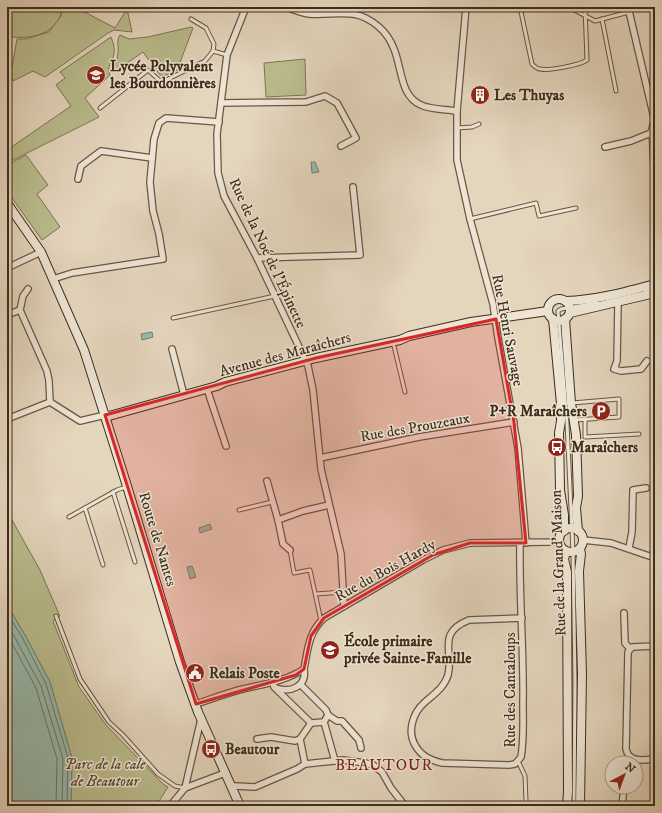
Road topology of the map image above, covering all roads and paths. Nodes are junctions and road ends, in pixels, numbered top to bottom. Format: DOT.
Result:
graph roads {
  1 [pos="246,7"];
  2 [pos="286,7"];
  3 [pos="466,7"];
  4 [pos="520,7"];
  5 [pos="569,7"];
  6 [pos="585,7"];
  7 [pos="628,10"];
  8 [pos="585,16"];
  9 [pos="191,19"];
  10 [pos="602,19"];
  11 [pos="213,51"];
  12 [pos="227,55"];
  13 [pos="616,91"];
  14 [pos="221,103"];
  15 [pos="100,108"];
  16 [pos="457,111"];
  17 [pos="655,121"];
  18 [pos="219,122"];
  19 [pos="479,124"];
  20 [pos="457,128"];
  21 [pos="652,132"];
  22 [pos="341,146"];
  23 [pos="605,148"];
  24 [pos="152,158"];
  25 [pos="78,179"];
  26 [pos="353,187"];
  27 [pos="7,203"];
  28 [pos="576,208"];
  29 [pos="470,219"];
  30 [pos="655,220"];
  31 [pos="41,252"];
  32 [pos="257,258"];
  33 [pos="7,268"];
  34 [pos="53,279"];
  35 [pos="655,284"];
  36 [pos="28,288"];
  37 [pos="655,288"];
  38 [pos="655,293"];
  39 [pos="275,296"];
  40 [pos="618,303"];
  41 [pos="20,310"];
  42 [pos="548,311"];
  43 [pos="564,313"];
  44 [pos="7,315"];
  45 [pos="173,318"];
  46 [pos="496,319"];
  47 [pos="393,342"];
  48 [pos="172,349"];
  49 [pos="305,360"];
  50 [pos="647,361"];
  51 [pos="207,389"];
  52 [pos="405,392"];
  53 [pos="184,395"];
  54 [pos="50,402"];
  55 [pos="571,403"];
  56 [pos="105,416"];
  57 [pos="7,419"];
  58 [pos="584,419"];
  59 [pos="573,420"];
  60 [pos="514,422"];
  61 [pos="639,434"];
  62 [pos="226,446"];
  63 [pos="320,458"];
  64 [pos="267,481"];
  65 [pos="127,486"];
  66 [pos="646,488"];
  67 [pos="113,492"];
  68 [pos="272,502"];
  69 [pos="329,505"];
  70 [pos="85,508"];
  71 [pos="239,510"];
  72 [pos="69,517"];
  73 [pos="278,520"];
  74 [pos="571,530"];
  75 [pos="584,540"];
  76 [pos="560,541"];
  77 [pos="523,543"];
  78 [pos="630,548"];
  79 [pos="290,550"];
  80 [pos="573,551"];
  81 [pos="655,558"];
  82 [pos="135,562"];
  83 [pos="103,565"];
  84 [pos="344,592"];
  85 [pos="316,594"];
  86 [pos="344,606"];
  87 [pos="624,613"];
  88 [pos="56,616"];
  89 [pos="522,618"];
  90 [pos="321,621"];
  91 [pos="655,646"];
  92 [pos="630,649"];
  93 [pos="304,669"];
  94 [pos="273,685"];
  95 [pos="300,685"];
  96 [pos="196,704"];
  97 [pos="328,715"];
  98 [pos="201,719"];
  99 [pos="324,722"];
  100 [pos="311,723"];
  101 [pos="257,739"];
  102 [pos="300,739"];
  103 [pos="361,748"];
  104 [pos="629,755"];
  105 [pos="655,759"];
  106 [pos="644,760"];
  107 [pos="335,761"];
  108 [pos="518,761"];
  109 [pos="305,764"];
  110 [pos="225,774"];
  111 [pos="232,787"];
  112 [pos="185,788"];
  113 [pos="526,800"];
  114 [pos="170,806"];
  115 [pos="240,806"];
  116 [pos="405,806"];
  117 [pos="567,806"];
  118 [pos="574,806"];
  119 [pos="580,806"];
  1 -- 12 [label="street, Rue de la Noé de l'Épinette"];
  2 -- 16 [label="street"];
  3 -- 16 [label="street, Rue Henri Sauvage"];
  4 -- 8 [label="lane"];
  5 -- 8 [label="lane"];
  6 -- 8 [label="lane"];
  7 -- 10 [label="lane"];
  7 -- 17 [label="street"];
  8 -- 10 [label="lane"];
  9 -- 11 [label="lane"];
  10 -- 13 [label="lane"];
  11 -- 12 [label="lane"];
  11 -- 15 [label="lane"];
  12 -- 14 [label="street, Rue de la Noé de l'Épinette"];
  14 -- 18 [label="street, Rue de la Noé de l'Épinette"];
  14 -- 22 [label="street"];
  16 -- 20 [label="street, Rue Henri Sauvage"];
  17 -- 21 [label="street"];
  18 -- 24 [label="street"];
  18 -- 32 [label="street, Rue de la Noé de l'Épinette"];
  19 -- 20 [label="lane"];
  20 -- 29 [label="street, Rue Henri Sauvage"];
  21 -- 23 [label="street"];
  21 -- 30 [label="lane"];
  24 -- 25 [label="street"];
  24 -- 34 [label="street"];
  26 -- 32 [label="street"];
  27 -- 31 [label="main road, Route de Nantes"];
  28 -- 29 [label="lane"];
  29 -- 46 [label="street, Rue Henri Sauvage"];
  31 -- 33 [label="street"];
  31 -- 34 [label="main road, Route de Nantes"];
  32 -- 39 [label="street, Rue de la Noé de l'Épinette"];
  34 -- 56 [label="main road, Route de Nantes"];
  35 -- 43 [label="main road"];
  36 -- 41 [label="street"];
  37 -- 43 [label="lane"];
  38 -- 40 [label="main road"];
  39 -- 45 [label="lane"];
  39 -- 49 [label="street, Rue de la Noé de l'Épinette"];
  40 -- 43 [label="main road"];
  40 -- 50 [label="street"];
  41 -- 44 [label="street"];
  41 -- 54 [label="street"];
  42 -- 43 [label="main road"];
  42 -- 43 [label="main road"];
  42 -- 46 [label="main road, Avenue des Maraîchers"];
  43 -- 55 [label="main road, Rue de la Grand' Maison"];
  43 -- 74 [label="main road, Rue de la Grand' Maison"];
  46 -- 47 [label="main road, Avenue des Maraîchers"];
  46 -- 60 [label="street, Rue Henri Sauvage"];
  47 -- 49 [label="main road, Avenue des Maraîchers"];
  47 -- 52 [label="lane"];
  48 -- 53 [label="street"];
  49 -- 51 [label="main road, Avenue des Maraîchers"];
  49 -- 63 [label="street, Rue de la Noé de l'Épinette"];
  51 -- 53 [label="main road, Avenue des Maraîchers"];
  51 -- 62 [label="street"];
  53 -- 56 [label="main road, Avenue des Maraîchers"];
  54 -- 56 [label="street"];
  54 -- 57 [label="street"];
  55 -- 58 [label="lane"];
  55 -- 59 [label="main road, Rue de la Grand' Maison"];
  56 -- 65 [label="main road, Route de Nantes"];
  58 -- 59 [label="lane"];
  58 -- 61 [label="lane"];
  59 -- 74 [label="main road, Rue de la Grand' Maison"];
  60 -- 63 [label="street, Rue des Prouzeaux"];
  60 -- 77 [label="street, Rue Henri Sauvage"];
  63 -- 69 [label="street, Rue de la Noé de l'Épinette"];
  64 -- 68 [label="street"];
  65 -- 67 [label="lane"];
  65 -- 96 [label="main road, Route de Nantes"];
  66 -- 78 [label="street"];
  67 -- 70 [label="lane"];
  67 -- 82 [label="lane"];
  68 -- 71 [label="lane"];
  68 -- 73 [label="street"];
  69 -- 73 [label="street"];
  69 -- 84 [label="street, Rue de la Noé de l'Épinette"];
  70 -- 72 [label="lane"];
  70 -- 83 [label="lane"];
  73 -- 79 [label="street"];
  74 -- 75 [label="main road"];
  74 -- 76 [label="main road"];
  74 -- 80 [label="lane, Rue de la Grand' Maison"];
  75 -- 78 [label="street"];
  75 -- 80 [label="main road"];
  76 -- 77 [label="street, Rue du Bois Hardy"];
  76 -- 80 [label="main road"];
  77 -- 86 [label="street, Rue du Bois Hardy"];
  77 -- 89 [label="street, Rue des Cantaloups"];
  78 -- 81 [label="street"];
  79 -- 85 [label="lane"];
  80 -- 117 [label="main road, Rue de la Grand' Maison"];
  80 -- 118 [label="lane, Rue de la Grand' Maison"];
  80 -- 119 [label="main road, Rue de la Grand' Maison"];
  84 -- 85 [label="lane"];
  84 -- 86 [label="street, Rue de la Noé de l'Épinette"];
  85 -- 90 [label="lane"];
  86 -- 90 [label="street, Rue du Bois Hardy"];
  87 -- 92 [label="street"];
  88 -- 112 [label="lane"];
  89 -- 108 [label="street, Rue des Cantaloups"];
  89 -- 108 [label="street, Rue des Cantaloups"];
  90 -- 93 [label="street"];
  91 -- 92 [label="street"];
  92 -- 104 [label="street"];
  93 -- 94 [label="street"];
  93 -- 95 [label="street"];
  94 -- 95 [label="street"];
  94 -- 96 [label="street"];
  94 -- 100 [label="street"];
  95 -- 97 [label="street"];
  96 -- 98 [label="main road, Route de Nantes"];
  97 -- 99 [label="street"];
  97 -- 103 [label="street"];
  98 -- 110 [label="main road, Route de Nantes"];
  98 -- 112 [label="street"];
  99 -- 100 [label="street"];
  99 -- 107 [label="street"];
  100 -- 102 [label="street"];
  101 -- 102 [label="street"];
  102 -- 109 [label="street"];
  105 -- 106 [label="street"];
  107 -- 109 [label="street"];
  107 -- 116 [label="street"];
  108 -- 113 [label="lane, Rue des Cantaloups"];
  109 -- 111 [label="street"];
  110 -- 111 [label="main road, Route de Nantes"];
  110 -- 112 [label="street"];
  111 -- 115 [label="main road, Route de Nantes"];
  112 -- 114 [label="street"];
}
